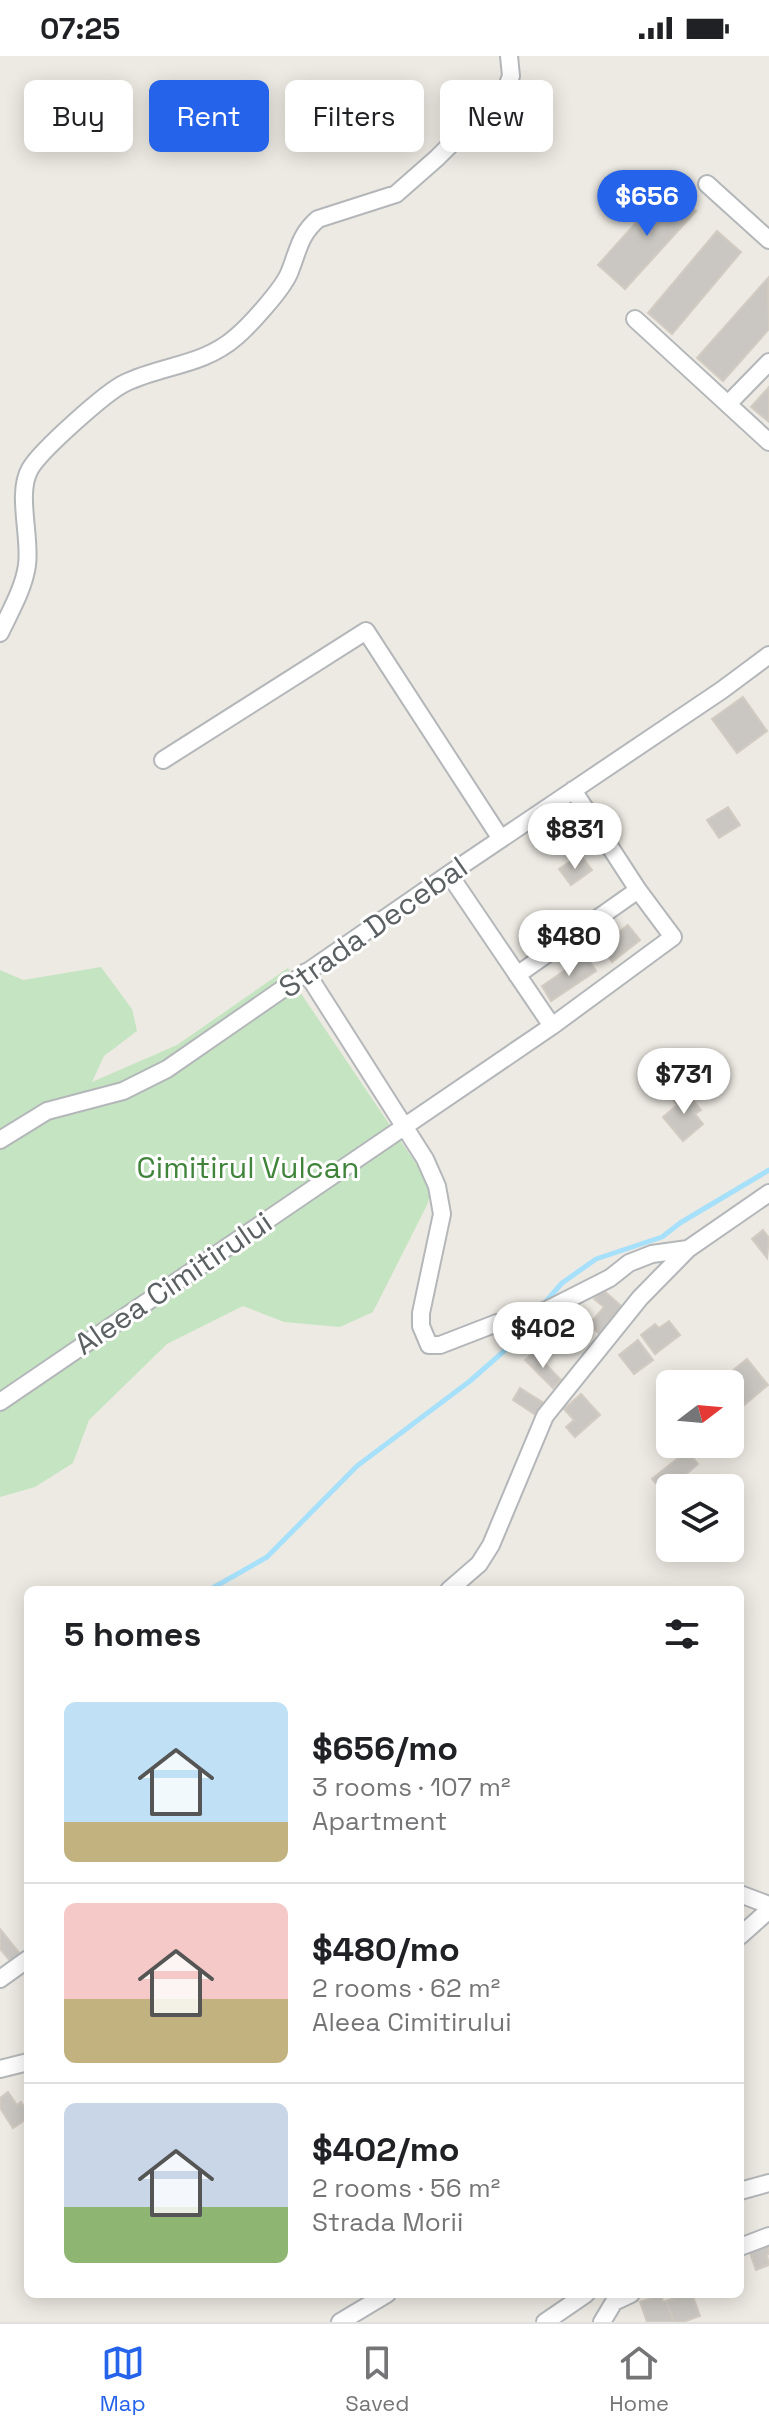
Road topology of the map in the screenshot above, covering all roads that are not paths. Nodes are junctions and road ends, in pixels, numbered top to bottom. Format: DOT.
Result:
graph roads {
  1 [pos="509,56"];
  2 [pos="707,184"];
  3 [pos="769,240"];
  4 [pos="635,319"];
  5 [pos="769,362"];
  6 [pos="728,404"];
  7 [pos="769,442"];
  8 [pos="0,633"];
  9 [pos="769,655"];
  10 [pos="163,760"];
  11 [pos="573,790"];
  12 [pos="501,839"];
  13 [pos="449,874"];
  14 [pos="638,890"];
  15 [pos="306,972"];
  16 [pos="517,975"];
  17 [pos="552,1026"];
  18 [pos="404,1126"];
  19 [pos="0,1140"];
  20 [pos="769,1193"];
  21 [pos="688,1249"];
  22 [pos="0,1402"];
  23 [pos="454,1586"];
  24 [pos="744,1896"];
  25 [pos="769,1908"];
  26 [pos="744,1932"];
  27 [pos="24,1962"];
  28 [pos="0,1979"];
  29 [pos="24,2063"];
  30 [pos="0,2069"];
  31 [pos="769,2183"];
  32 [pos="744,2190"];
  33 [pos="769,2236"];
  34 [pos="744,2245"];
  35 [pos="380,2298"];
  36 [pos="580,2298"];
  37 [pos="611,2298"];
  38 [pos="340,2322"];
  39 [pos="545,2322"];
  40 [pos="602,2322"];
  1 -- 8 [label="street"];
  2 -- 3 [label="street"];
  4 -- 6 [label="street"];
  5 -- 6 [label="street"];
  6 -- 7 [label="street"];
  9 -- 11 [label="street, Strada Decebal"];
  10 -- 12 [label="street"];
  11 -- 12 [label="street, Strada Decebal"];
  11 -- 14 [label="street"];
  12 -- 13 [label="street, Strada Decebal"];
  13 -- 15 [label="street, Strada Decebal"];
  13 -- 16 [label="street"];
  14 -- 16 [label="street"];
  14 -- 17 [label="street, Aleea Cimitirului"];
  15 -- 18 [label="street"];
  15 -- 19 [label="street, Strada Decebal"];
  16 -- 17 [label="street"];
  17 -- 18 [label="street, Aleea Cimitirului"];
  18 -- 21 [label="street"];
  18 -- 22 [label="street, Aleea Cimitirului"];
  20 -- 21 [label="street"];
  21 -- 23 [label="street"];
  24 -- 25 [label="street"];
  25 -- 26 [label="street"];
  27 -- 28 [label="street"];
  29 -- 30 [label="street"];
  31 -- 32 [label="street"];
  33 -- 34 [label="street"];
  35 -- 38 [label="street"];
  36 -- 39 [label="street"];
  37 -- 40 [label="street"];
}
